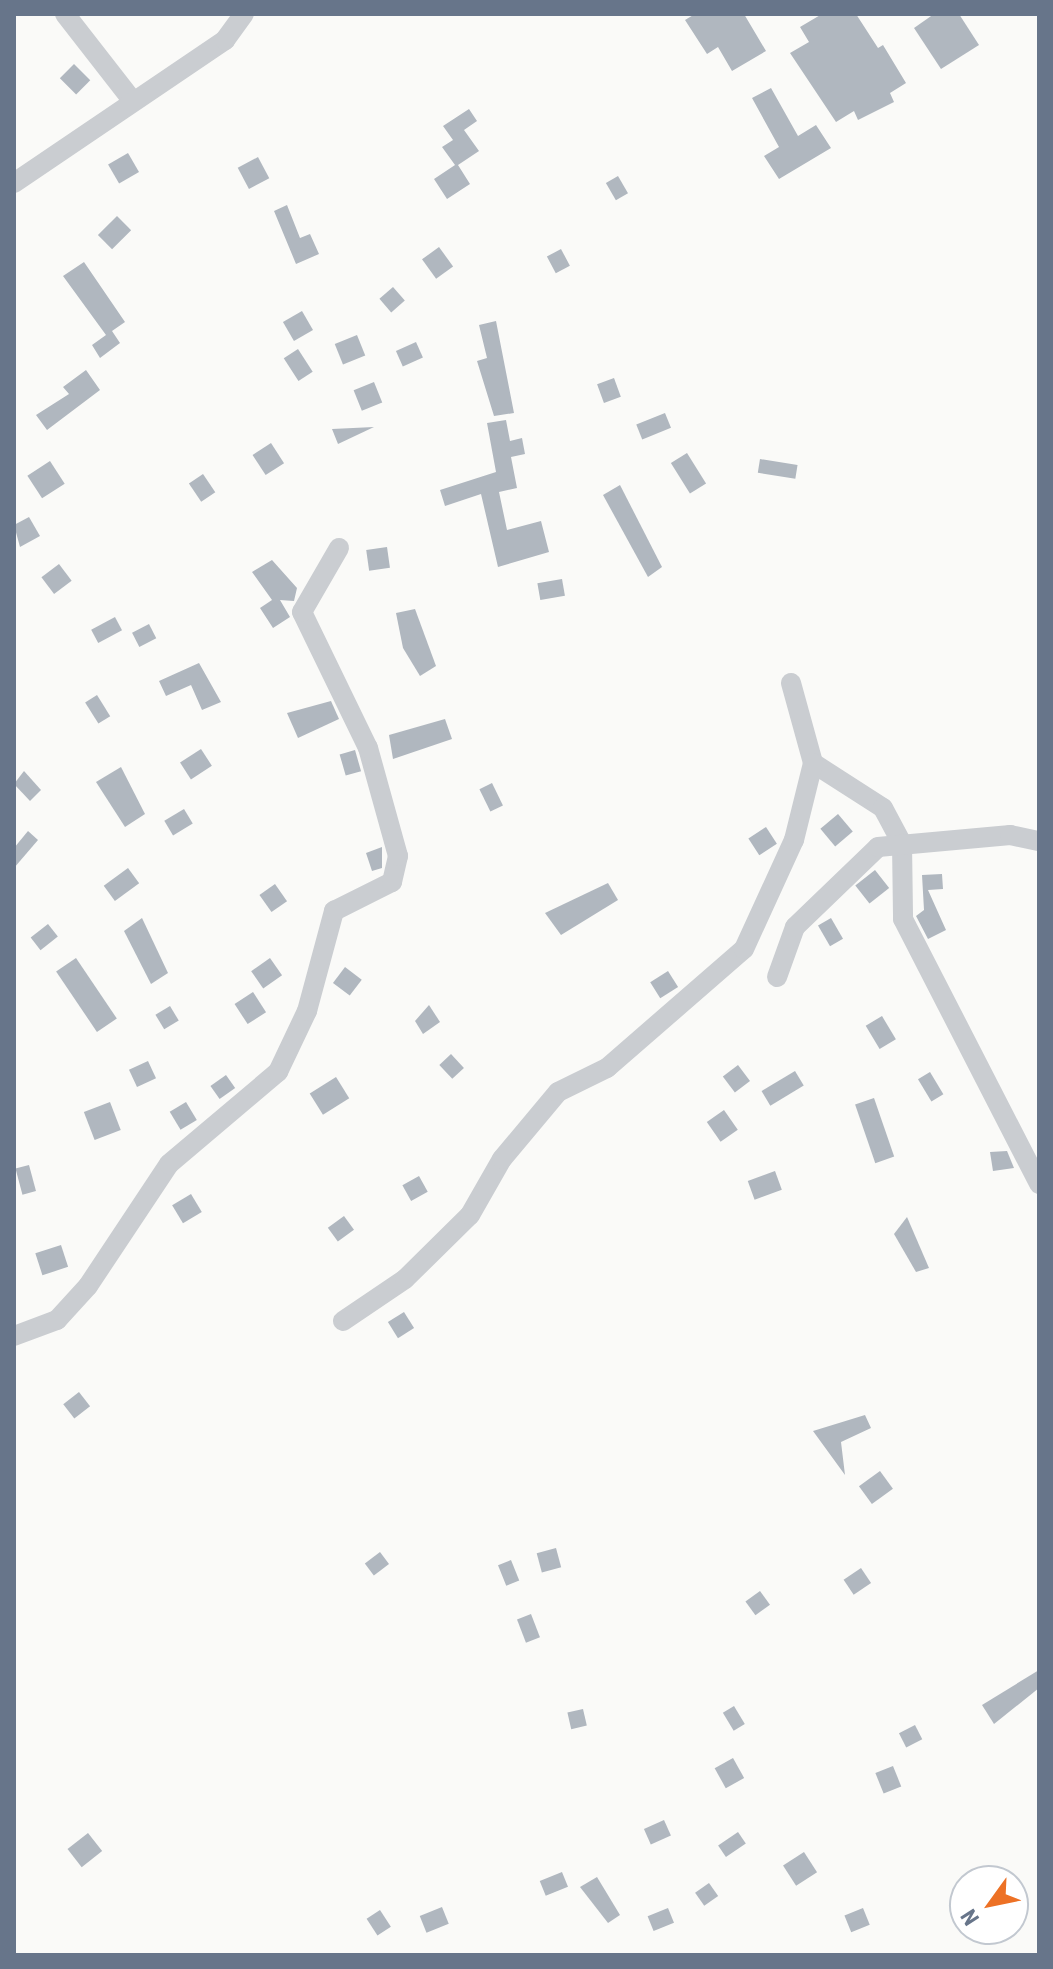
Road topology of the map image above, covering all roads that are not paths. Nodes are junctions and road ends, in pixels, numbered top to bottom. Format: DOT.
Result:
graph roads {
  1 [pos="65,14"];
  2 [pos="244,14"];
  3 [pos="132,100"];
  4 [pos="14,183"];
  5 [pos="339,548"];
  6 [pos="791,683"];
  7 [pos="813,763"];
  8 [pos="1039,841"];
  9 [pos="902,843"];
  10 [pos="777,977"];
  11 [pos="1039,1184"];
  12 [pos="343,1321"];
  13 [pos="14,1336"];
  1 -- 3 [label="street"];
  2 -- 3 [label="street"];
  3 -- 4 [label="street"];
  5 -- 13 [label="street"];
  6 -- 7 [label="street"];
  7 -- 9 [label="street"];
  7 -- 12 [label="street"];
  8 -- 9 [label="street"];
  9 -- 10 [label="street"];
  9 -- 11 [label="street"];
}
